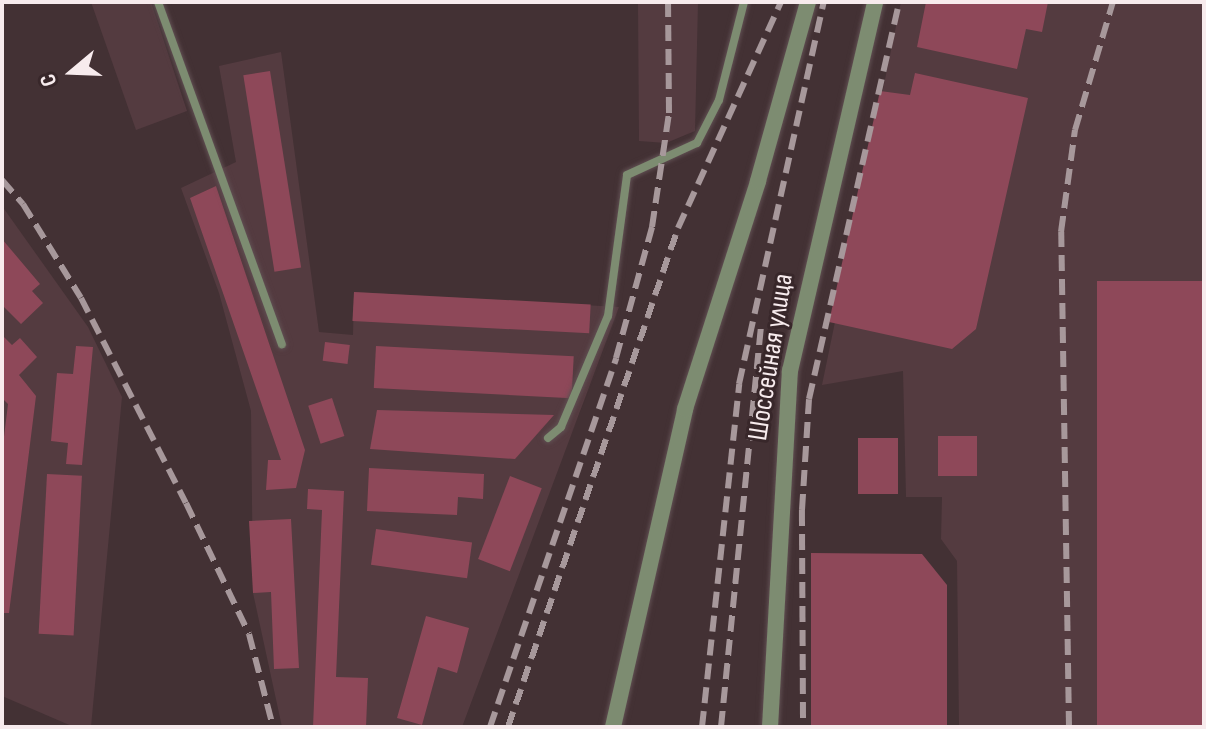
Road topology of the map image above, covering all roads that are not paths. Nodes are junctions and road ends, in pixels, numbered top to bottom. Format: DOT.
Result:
graph roads {
  1 [pos="158,2"];
  2 [pos="744,2"];
  3 [pos="808,2"];
  4 [pos="875,2"];
  5 [pos="282,344"];
  6 [pos="548,438"];
  7 [pos="613,727"];
  8 [pos="770,727"];
  1 -- 5 [label="lane"];
  2 -- 6 [label="lane"];
  3 -- 7 [label="street"];
  4 -- 8 [label="street, Шоссейная улица"];
}
